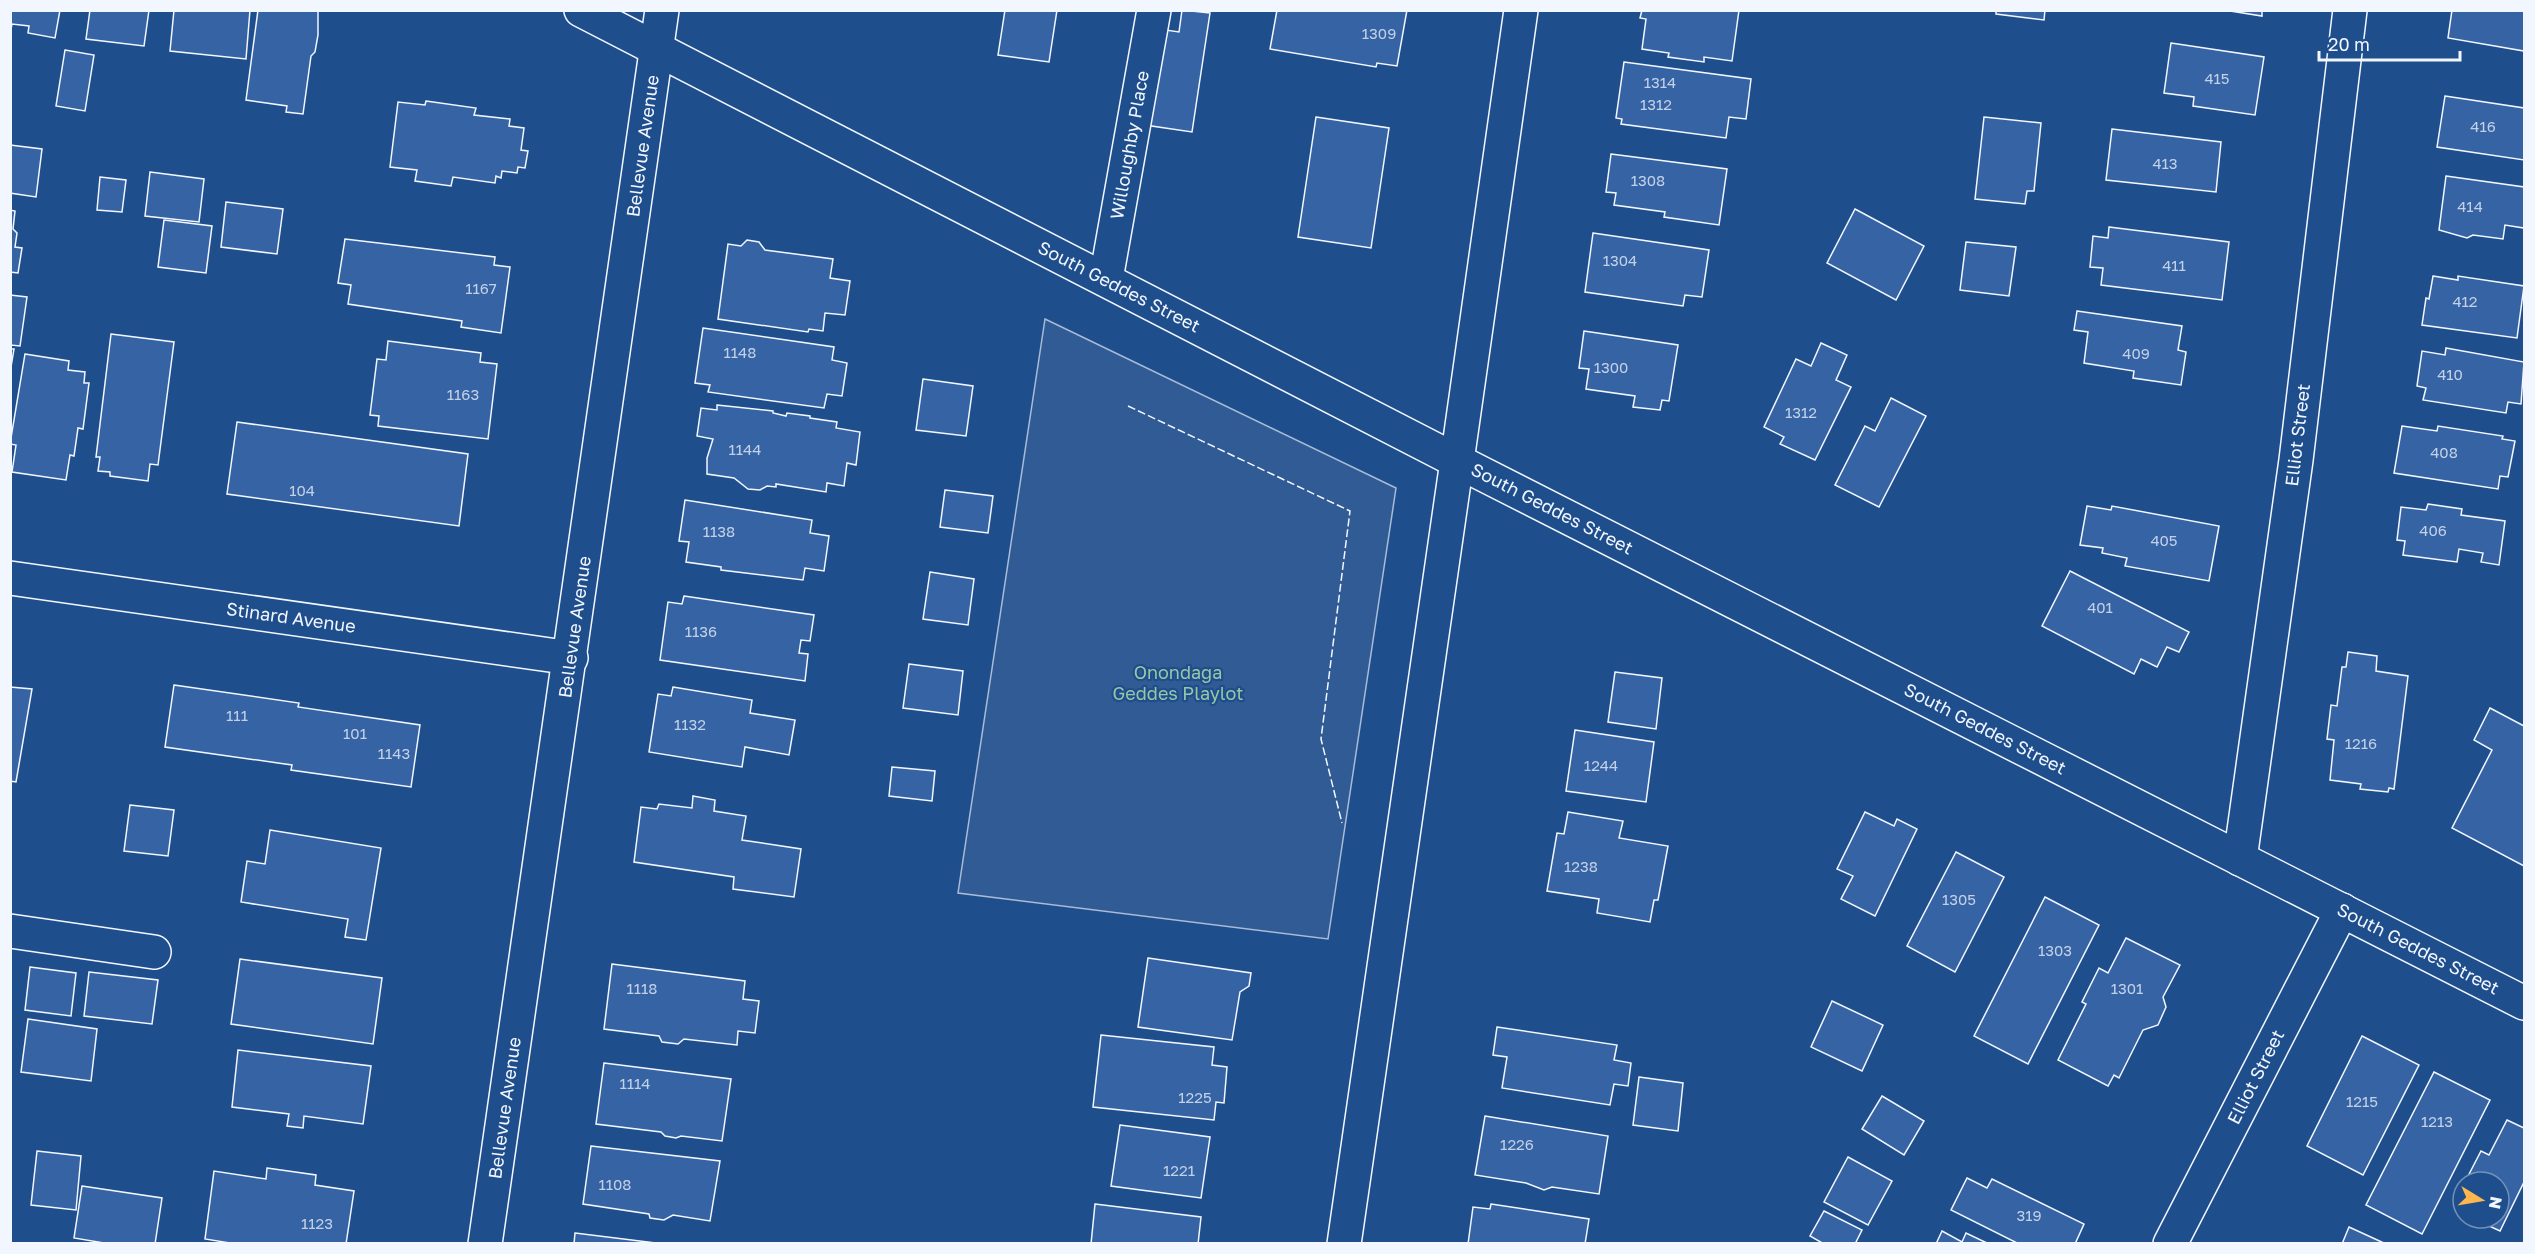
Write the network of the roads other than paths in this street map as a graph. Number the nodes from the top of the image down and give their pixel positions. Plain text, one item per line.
1 (581, 10) edge
2 (662, 10) edge
3 (1154, 10) edge
4 (1521, 10) edge
5 (2350, 10) edge
6 (657, 48) junction
7 (1106, 279) junction
8 (1457, 461) junction
9 (10, 578) edge
10 (571, 658) junction
11 (2240, 859) junction
12 (2342, 910) junction
13 (10, 932) edge
14 (154, 952) dead end
15 (2524, 1003) edge
16 (485, 1244) edge
17 (1344, 1244) edge
18 (2170, 1244) edge

1 - 6 street, South Geddes Street
2 - 6 street, Bellevue Avenue
3 - 7 street, Willoughby Place
4 - 8 street
5 - 11 street, Elliot Street
6 - 7 street, South Geddes Street
6 - 10 street, Bellevue Avenue
7 - 8 street, South Geddes Street
8 - 11 street, South Geddes Street
8 - 17 street
9 - 10 street, Stinard Avenue
10 - 16 street, Bellevue Avenue
11 - 12 street, South Geddes Street
12 - 15 street, South Geddes Street
12 - 18 street, Elliot Street
13 - 14 street

